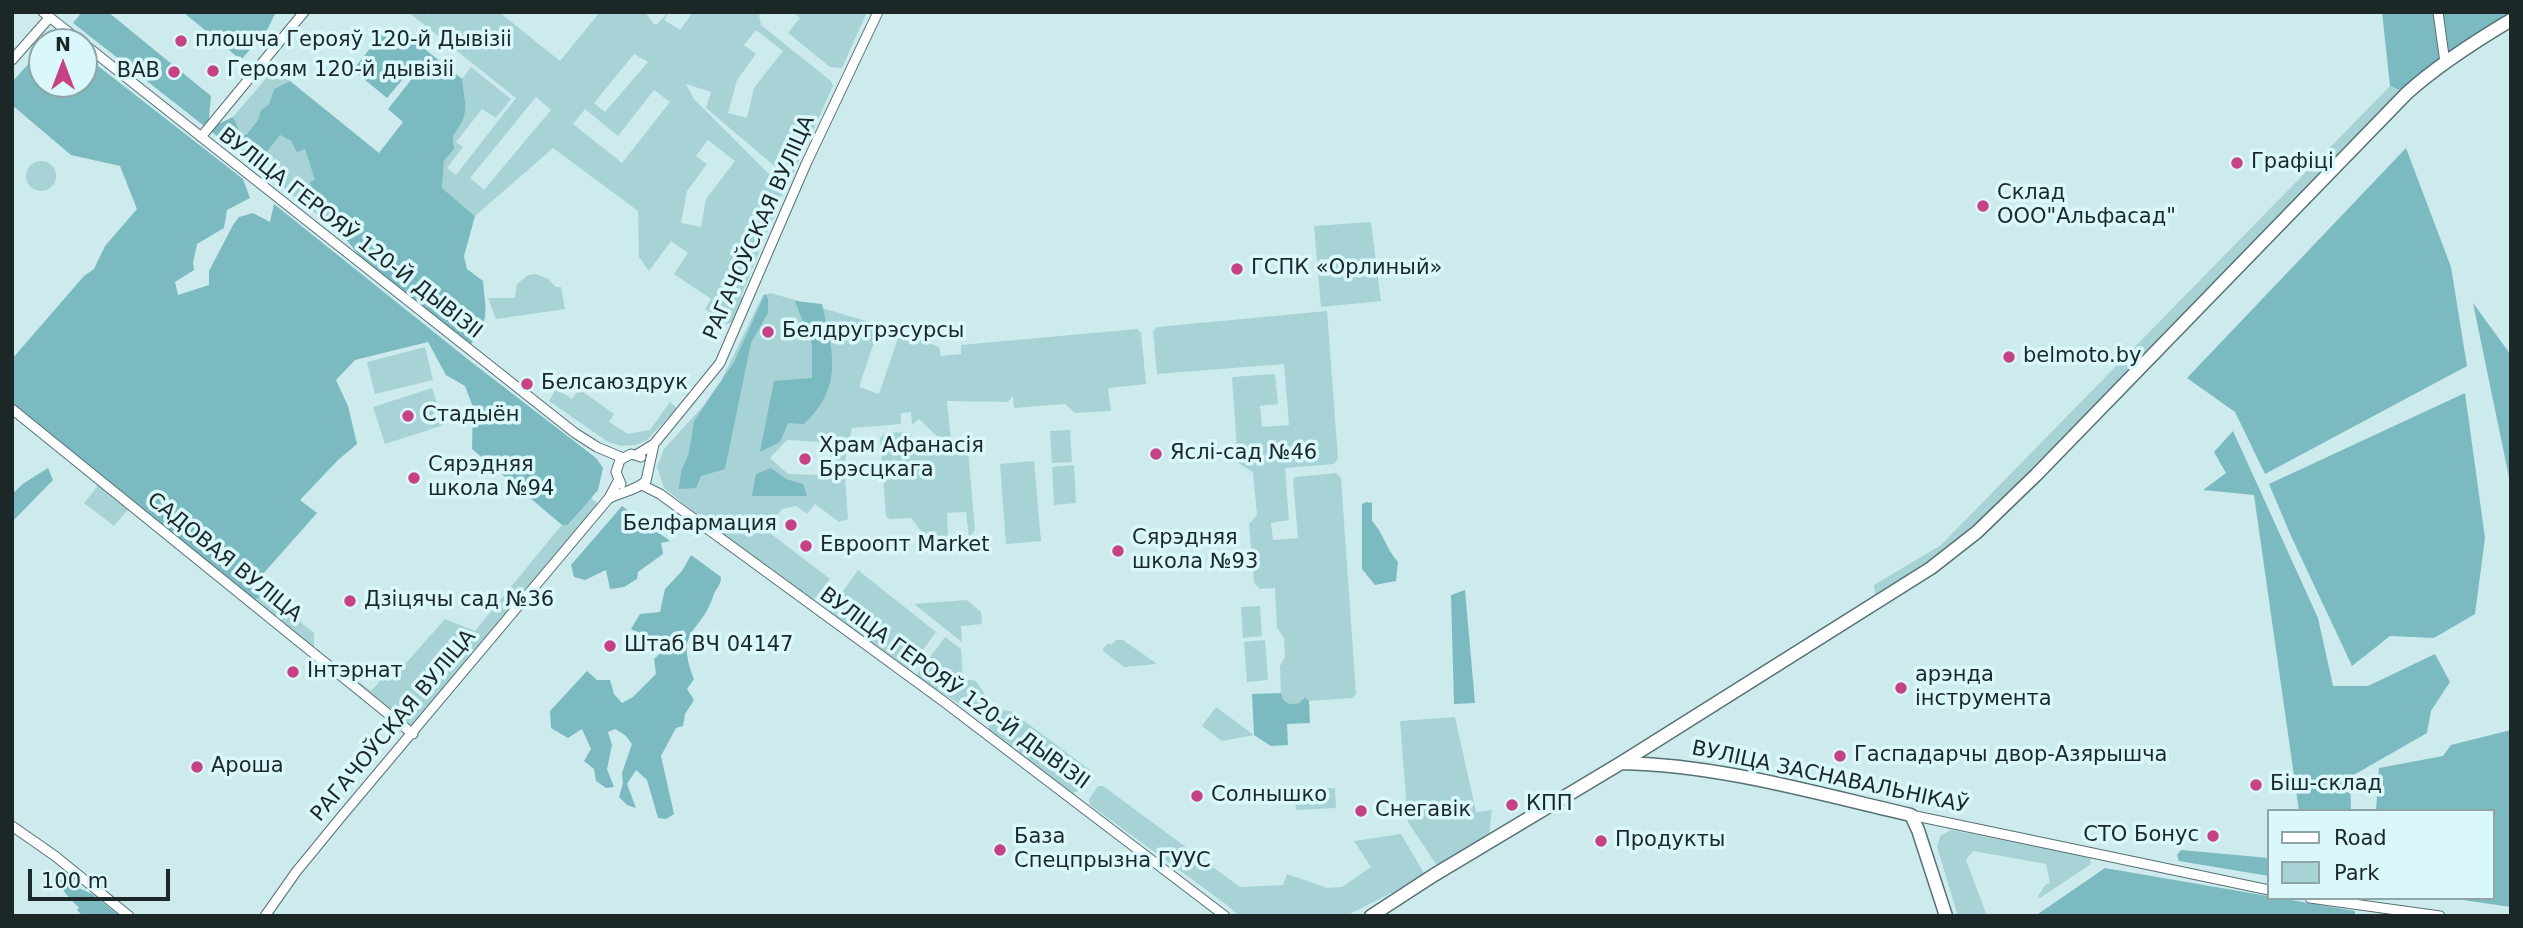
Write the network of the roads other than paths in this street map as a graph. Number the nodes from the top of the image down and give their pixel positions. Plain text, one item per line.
1 (304, 12) edge
2 (878, 12) edge
3 (2438, 12) edge
4 (46, 15) edge
5 (2511, 20) edge
6 (63, 28) edge
7 (98, 56) edge
8 (12, 60) edge
9 (2445, 62) junction
10 (201, 137) junction
11 (12, 410) edge
12 (654, 444) junction
13 (597, 447) junction
14 (636, 455) junction
15 (623, 458) junction
16 (649, 466) junction
17 (616, 467) junction
18 (649, 476) junction
19 (618, 481) junction
20 (642, 485) junction
21 (630, 488) junction
22 (660, 494) junction
23 (609, 498) junction
24 (412, 734) junction
25 (1621, 763) junction
26 (1910, 815) junction
27 (12, 826) edge
28 (2268, 890) edge
29 (2325, 900) edge
30 (129, 916) edge
31 (265, 916) edge
32 (1225, 916) edge
33 (1371, 916) edge
34 (1946, 916) edge
35 (2441, 916) edge

1 - 10 street
2 - 12 street, РАГАЧОЎСКАЯ ВУЛІЦА
3 - 9 street
4 - 6 street, ВУЛІЦА ГЕРОЯЎ 120-Й ДЫВІЗІІ
4 - 8 street
5 - 9 main road
7 - 10 street, ВУЛІЦА ГЕРОЯЎ 120-Й ДЫВІЗІІ
9 - 25 main road
10 - 13 street, ВУЛІЦА ГЕРОЯЎ 120-Й ДЫВІЗІІ
11 - 24 street, САДОВАЯ ВУЛІЦА
12 - 14 street, РАГАЧОЎСКАЯ ВУЛІЦА
12 - 16 street, РАГАЧОЎСКАЯ ВУЛІЦА
13 - 15 street, ВУЛІЦА ГЕРОЯЎ 120-Й ДЫВІЗІІ
13 - 17 street, ВУЛІЦА ГЕРОЯЎ 120-Й ДЫВІЗІІ
14 - 15 street
14 - 16 street
15 - 17 street
16 - 18 street
17 - 19 street
18 - 20 street
18 - 22 street, ВУЛІЦА ГЕРОЯЎ 120-Й ДЫВІЗІІ
19 - 21 street
19 - 23 street, РАГАЧОЎСКАЯ ВУЛІЦА
20 - 21 street
20 - 22 street, ВУЛІЦА ГЕРОЯЎ 120-Й ДЫВІЗІІ
21 - 23 street, РАГАЧОЎСКАЯ ВУЛІЦА
22 - 32 street, ВУЛІЦА ГЕРОЯЎ 120-Й ДЫВІЗІІ
23 - 24 street, РАГАЧОЎСКАЯ ВУЛІЦА
24 - 31 street, РАГАЧОЎСКАЯ ВУЛІЦА
25 - 26 main road, ВУЛІЦА ЗАСНАВАЛЬНІКАЎ
25 - 33 main road
26 - 28 street, ВУЛІЦА ЗАСНАВАЛЬНІКАЎ
26 - 34 main road
27 - 30 street
29 - 35 street

